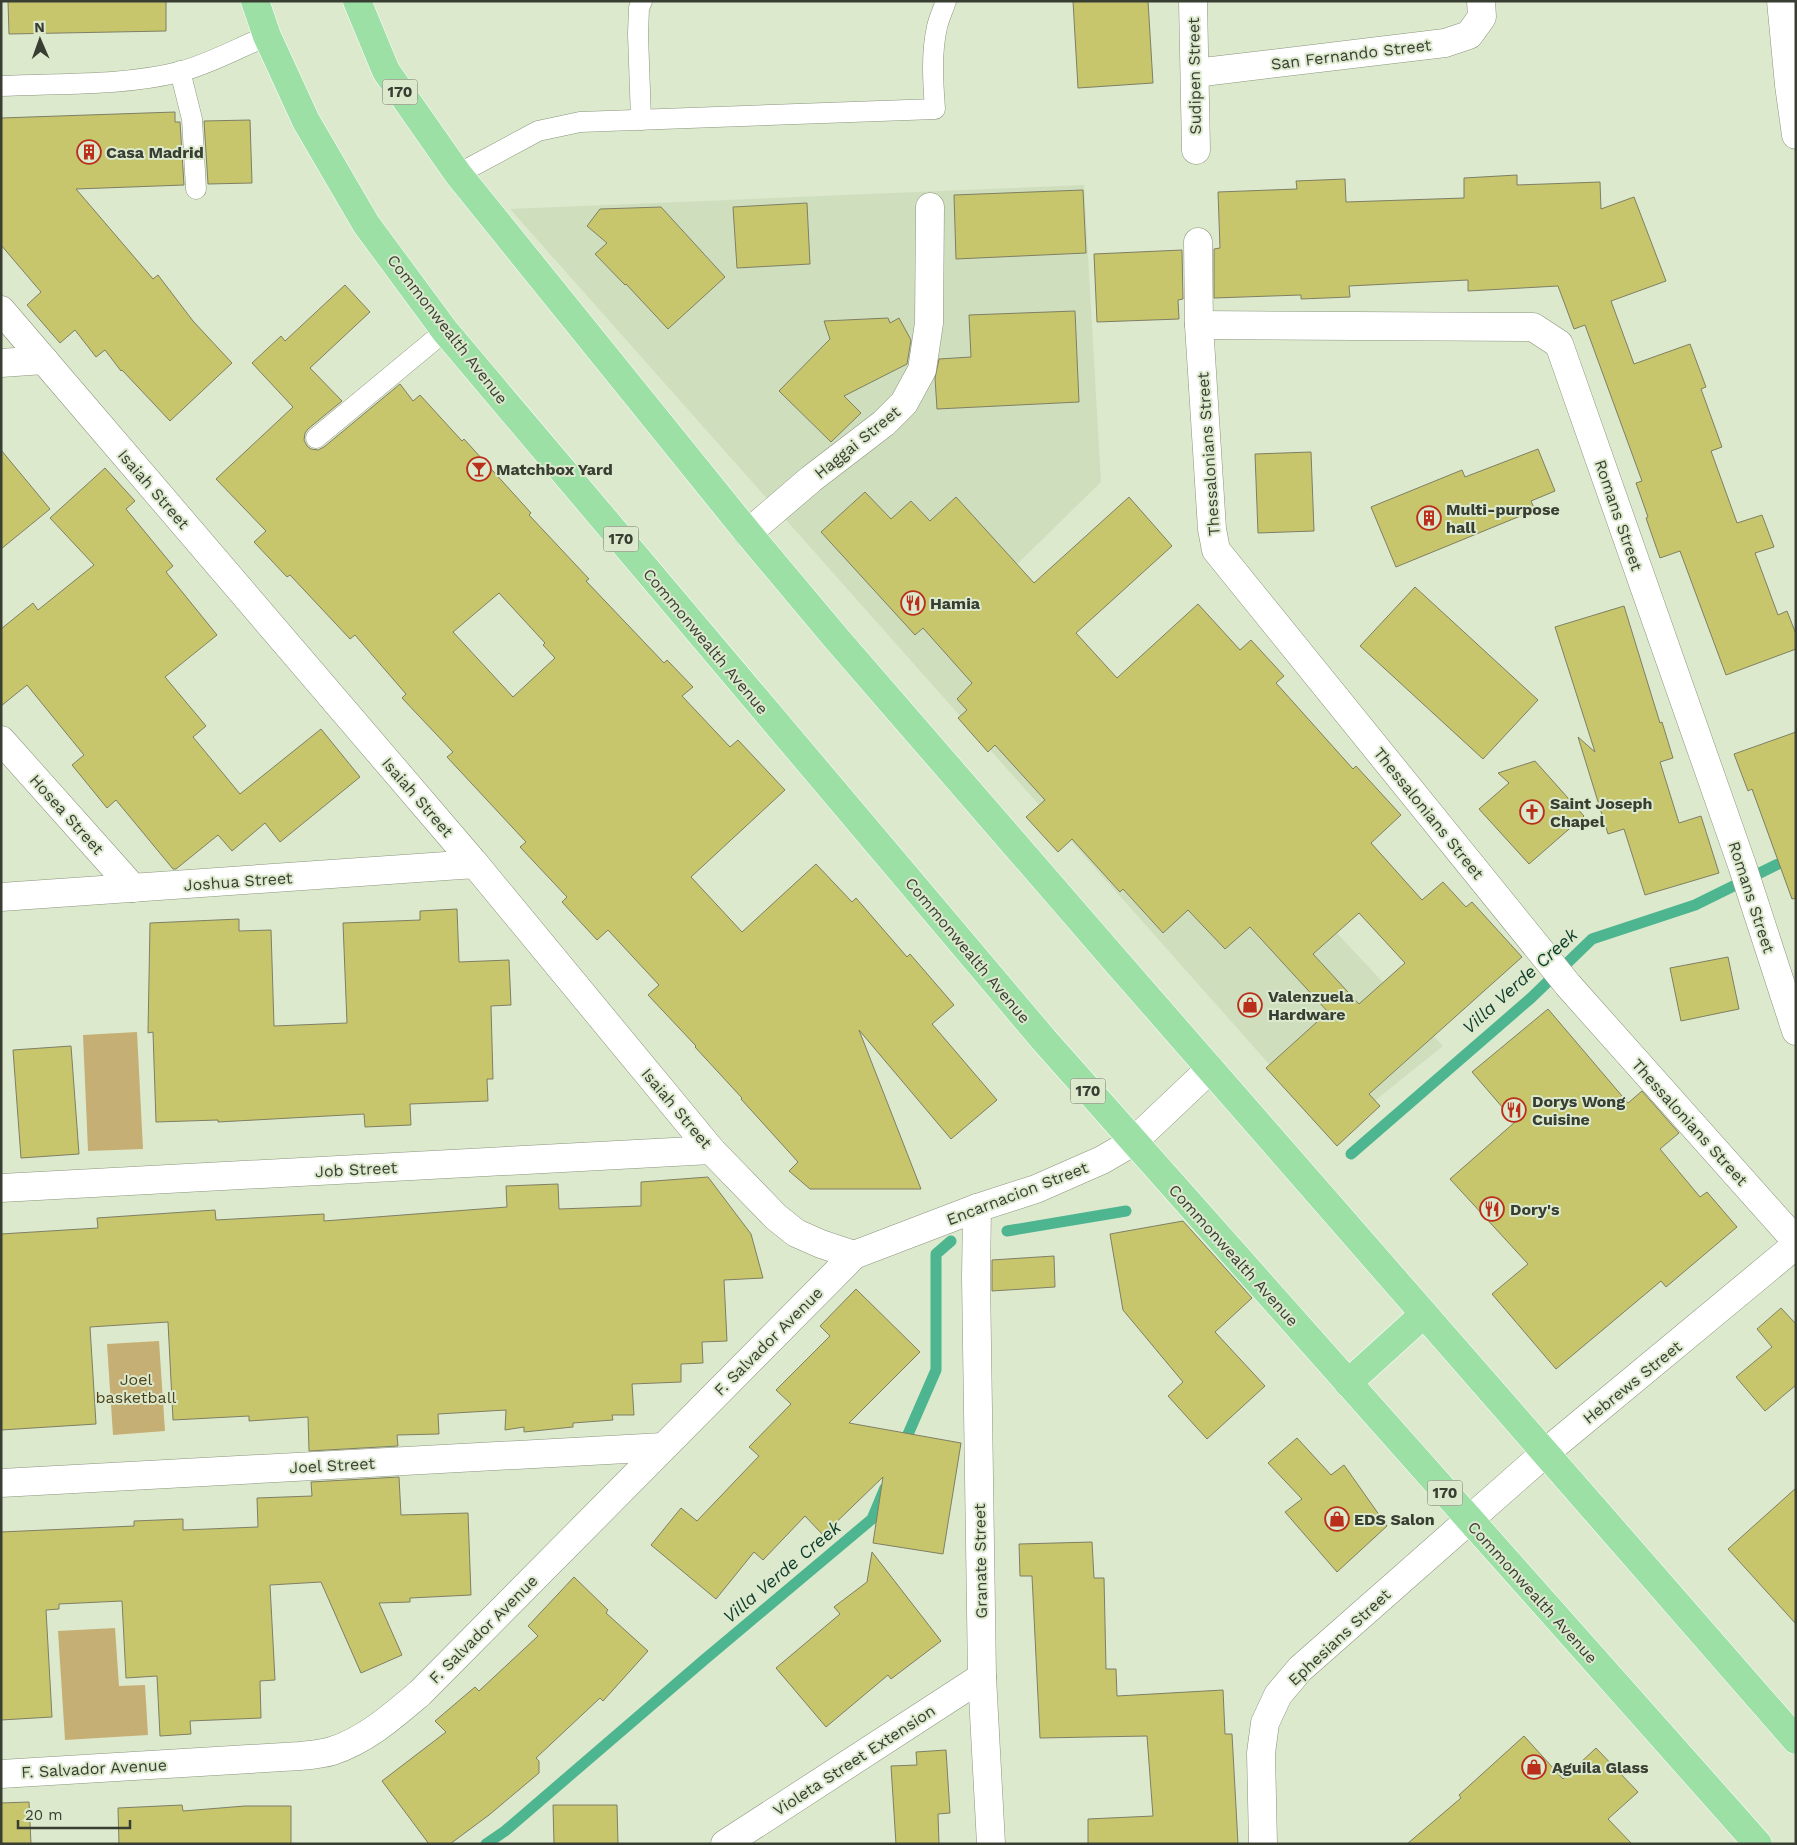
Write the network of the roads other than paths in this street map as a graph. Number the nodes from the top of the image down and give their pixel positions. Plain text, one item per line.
1 (255, 1) edge
2 (357, 1) edge
3 (642, 1) edge
4 (946, 1) edge
5 (1193, 1) edge
6 (1481, 1) edge
7 (1781, 1) edge
8 (267, 36) junction
9 (180, 72) junction
10 (1195, 73) junction
11 (1, 86) edge
12 (641, 120) junction
13 (1796, 134) edge
14 (1196, 150) dead end
15 (458, 174) junction
16 (196, 189) dead end
17 (930, 207) dead end
18 (1198, 242) dead end
19 (1, 310) edge
20 (1199, 325) junction
21 (445, 331) junction
22 (44, 360) junction
23 (1, 363) edge
24 (316, 438) dead end
25 (748, 532) junction
26 (1, 740) edge
27 (475, 864) junction
28 (133, 888) junction
29 (1, 897) edge
30 (1796, 1031) edge
31 (1210, 1069) junction
32 (1133, 1142) junction
33 (711, 1150) junction
34 (1, 1188) edge
35 (977, 1208) junction
36 (1796, 1241) edge
37 (1796, 1245) edge
38 (854, 1255) junction
39 (1424, 1314) junction
40 (1348, 1383) junction
41 (663, 1447) junction
42 (1545, 1453) junction
43 (1, 1483) edge
44 (1469, 1520) junction
45 (982, 1677) junction
46 (1796, 1740) edge
47 (1, 1774) edge
48 (1268, 1838) edge
49 (725, 1844) edge
50 (991, 1844) edge
51 (1758, 1844) edge

1 - 8 main road, Commonwealth Avenue / 170
2 - 15 main road, 170
3 - 12 lane
4 - 12 lane
5 - 10 street, Sudipen Street
6 - 10 street, San Fernando Street
7 - 13 street
8 - 9 lane
8 - 21 main road, Commonwealth Avenue / 170
9 - 11 lane
9 - 16 lane
10 - 14 street, Sudipen Street
12 - 15 lane
15 - 25 main road, 170
17 - 25 street, Haggai Street
18 - 20 street
19 - 22 street, Isaiah Street
20 - 30 street, Romans Street
20 - 36 street, Thessalonians Street
21 - 24 lane
21 - 32 main road, Commonwealth Avenue / 170
22 - 23 street
22 - 27 street, Isaiah Street
25 - 31 main road, 170
26 - 28 street, Hosea Street
27 - 28 street, Joshua Street
27 - 33 street, Isaiah Street
28 - 29 street, Joshua Street
31 - 32 street, Encarnacion Street
31 - 39 main road, 170
32 - 35 street, Encarnacion Street
32 - 40 main road, Commonwealth Avenue / 170
33 - 34 street, Job Street
33 - 38 street, Isaiah Street
35 - 38 street, Encarnacion Street
35 - 45 street, Granate Street
37 - 42 street, Hebrews Street
38 - 41 street, F. Salvador Avenue
39 - 40 main road
39 - 42 main road, 170
40 - 44 main road, Commonwealth Avenue / 170
41 - 43 street, Joel Street
41 - 47 street, F. Salvador Avenue
42 - 44 street, Hebrews Street
42 - 46 main road, 170
44 - 48 street, Ephesians Street
44 - 51 main road, Commonwealth Avenue / 170
45 - 49 street, Violeta Street Extension
45 - 50 street, Granate Street

